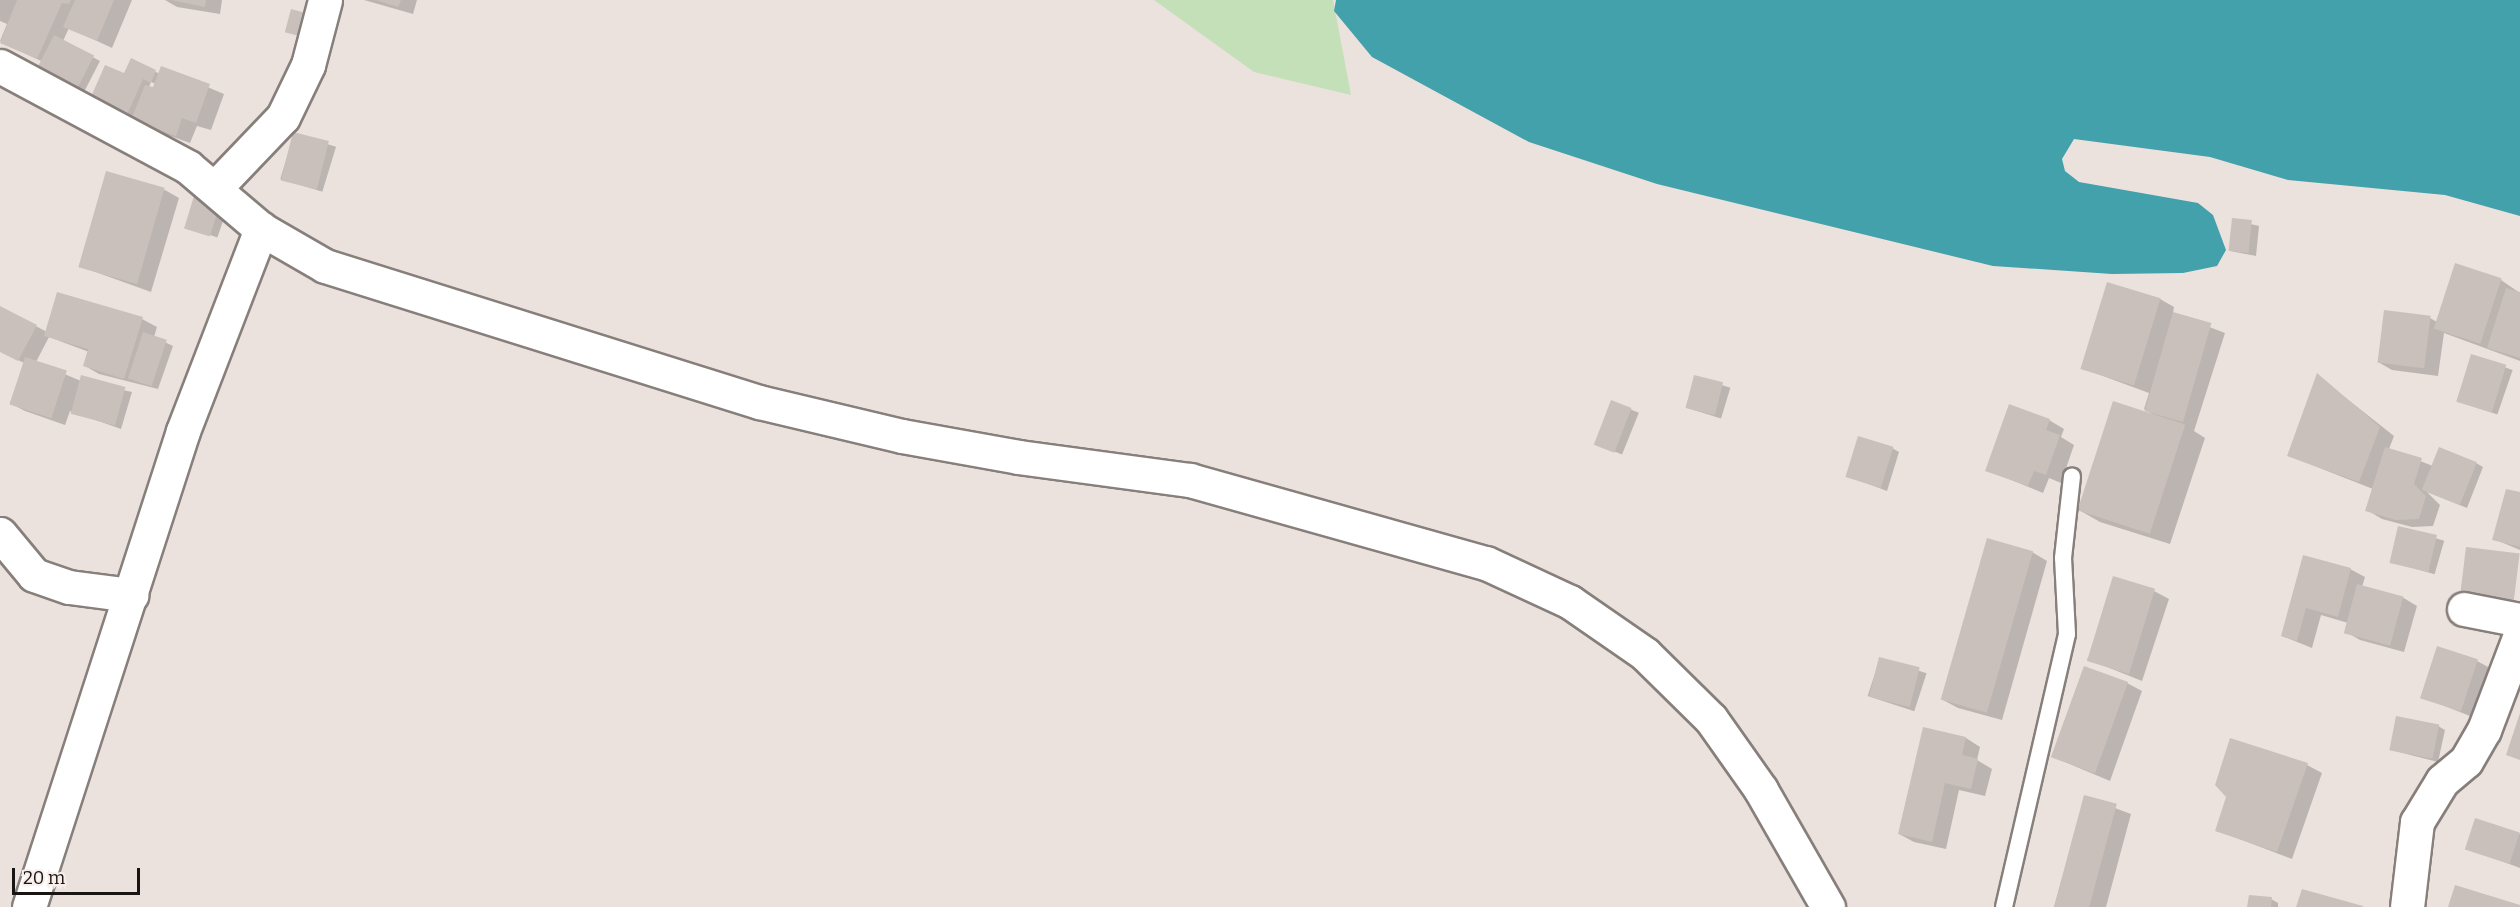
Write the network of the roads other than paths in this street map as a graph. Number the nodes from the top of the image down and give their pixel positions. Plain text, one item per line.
1 (325, 0) edge
2 (0, 66) edge
3 (216, 188) junction
4 (261, 229) junction
5 (2072, 476) dead end
6 (0, 534) edge
7 (131, 596) junction
8 (2464, 609) dead end
9 (2520, 620) edge
10 (2520, 635) edge
11 (29, 907) edge
12 (1828, 907) edge
13 (2004, 907) edge
14 (2407, 907) edge

1 - 3 street
2 - 3 street
3 - 4 street
4 - 7 street
4 - 12 street
5 - 13 lane
6 - 7 street
7 - 11 street
8 - 9 street
10 - 14 street

